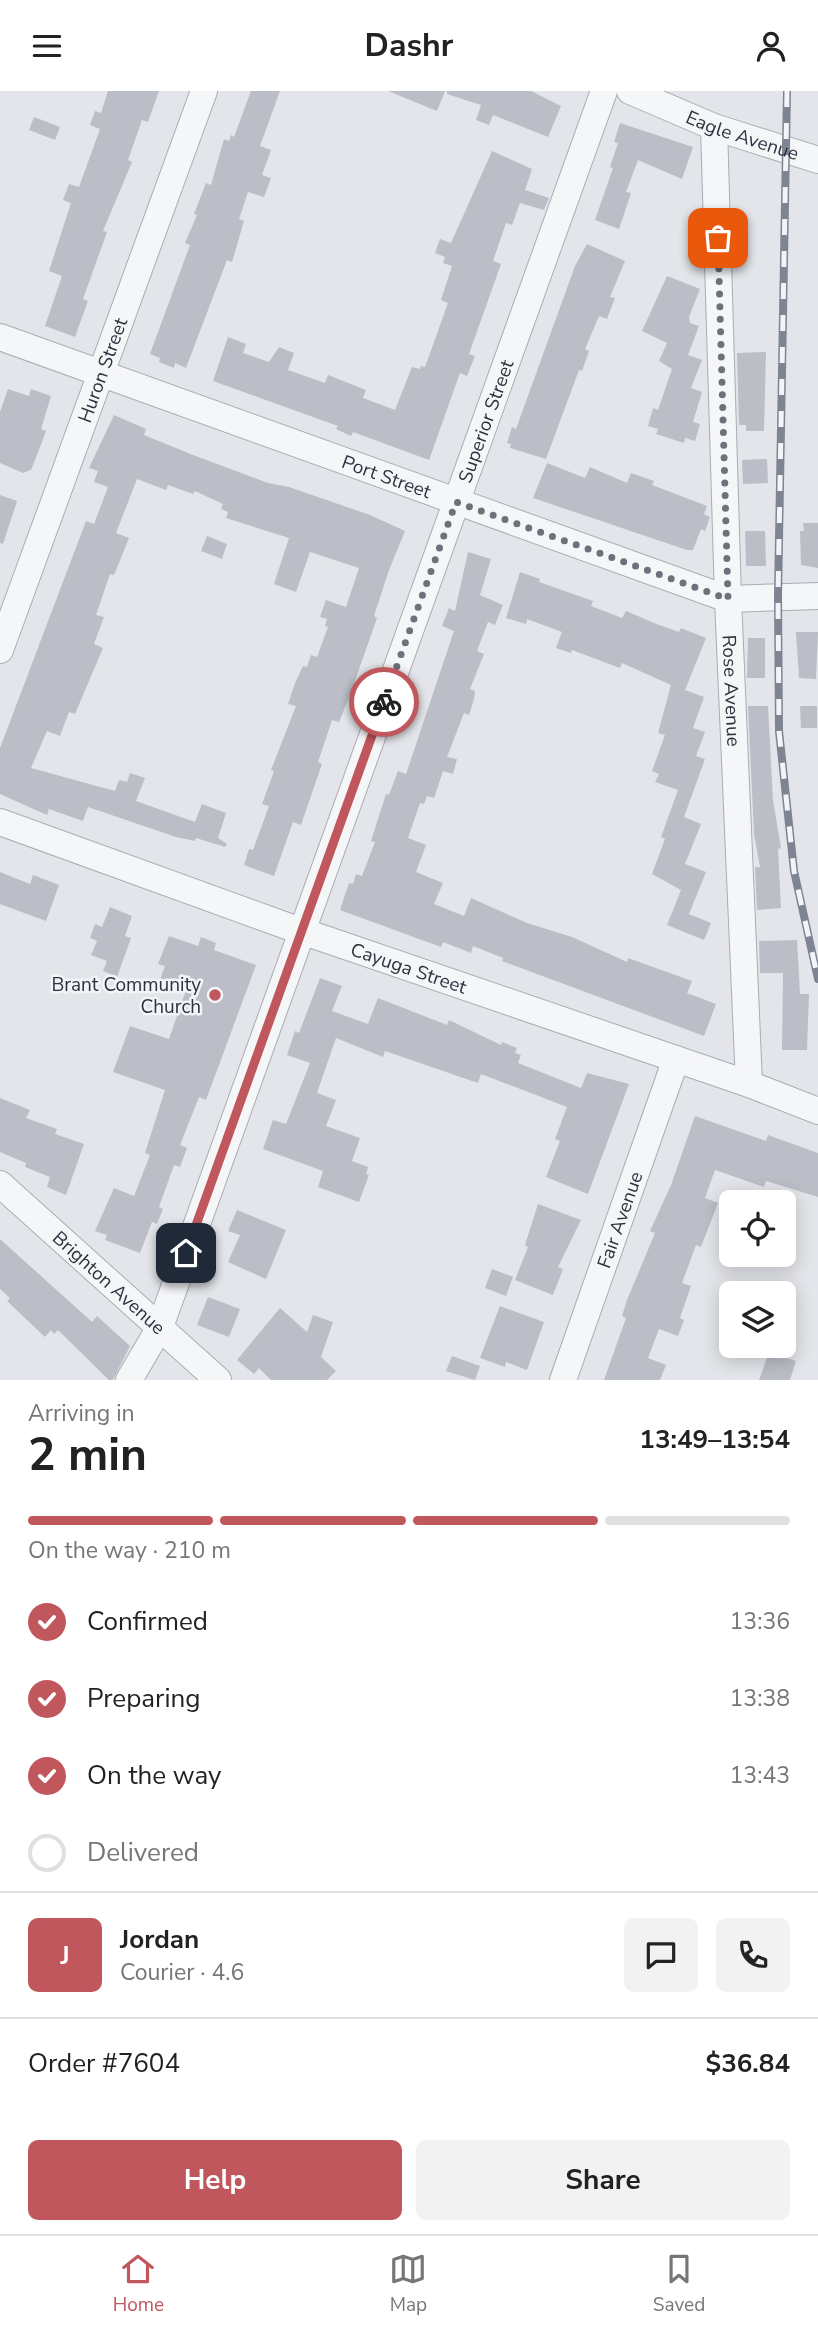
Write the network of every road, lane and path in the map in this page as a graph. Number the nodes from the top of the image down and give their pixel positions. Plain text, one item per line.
1 (204, 91) edge
2 (604, 91) edge
3 (630, 91) edge
4 (714, 127) junction
5 (818, 160) edge
6 (0, 337) edge
7 (102, 373) junction
8 (456, 502) junction
9 (818, 596) edge
10 (728, 599) junction
11 (0, 650) edge
12 (0, 822) edge
13 (301, 930) junction
14 (676, 1059) junction
15 (748, 1084) junction
16 (818, 1111) edge
17 (0, 1184) edge
18 (160, 1327) junction
19 (129, 1380) edge
20 (218, 1380) edge
21 (563, 1380) edge

1 - 7 street, Huron Street
2 - 8 street, Superior Street
3 - 4 street, Eagle Avenue
4 - 5 street, Eagle Avenue
4 - 10 street, Rose Avenue
6 - 7 street, Port Street
7 - 8 street, Port Street
7 - 11 street, Huron Street
8 - 10 street, Port Street
8 - 13 street, Superior Street
9 - 10 street, Port Street
10 - 15 street, Rose Avenue
12 - 13 street, Cayuga Street
13 - 14 street, Cayuga Street
13 - 18 street, Superior Street
14 - 15 street, Cayuga Street
14 - 21 street, Fair Avenue
15 - 16 street, Cayuga Street
17 - 18 street, Brighton Avenue
18 - 19 street, Superior Street
18 - 20 street, Brighton Avenue

